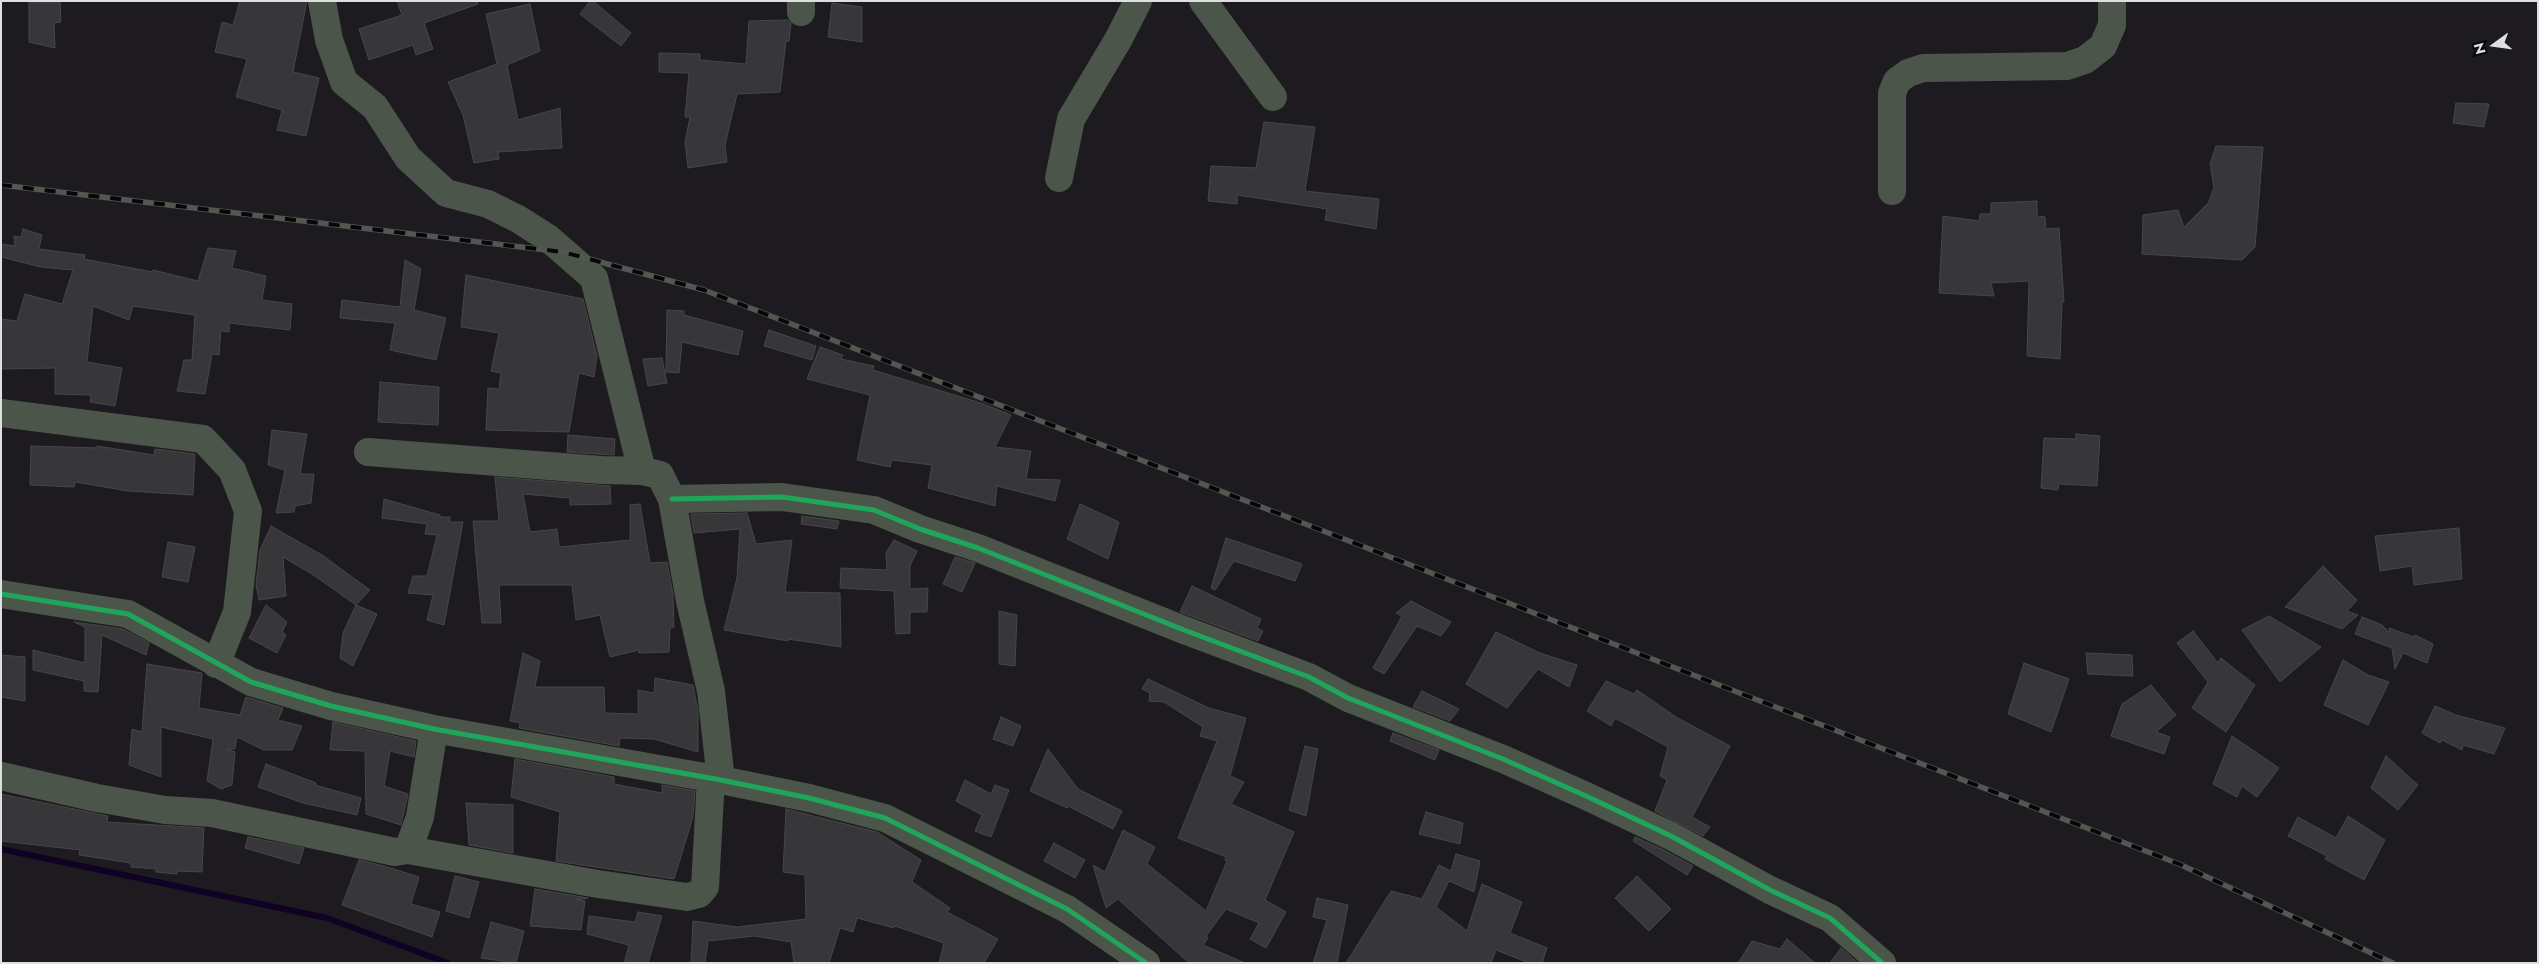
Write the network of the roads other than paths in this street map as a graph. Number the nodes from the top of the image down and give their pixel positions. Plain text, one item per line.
1 (322, 1) edge
2 (1138, 1) edge
3 (1202, 1) edge
4 (2112, 1) edge
5 (1273, 97) dead end
6 (1059, 178) dead end
7 (1892, 191) dead end
8 (1, 414) edge
9 (368, 452) dead end
10 (642, 471) junction
11 (672, 499) junction
12 (1, 594) edge
13 (216, 664) junction
14 (434, 729) junction
15 (1, 776) edge
16 (716, 779) junction
17 (408, 850) junction
18 (1146, 963) edge
19 (1882, 963) edge

1 - 10 street
2 - 6 street
3 - 5 street
4 - 7 street
8 - 13 street
9 - 10 street
10 - 11 street
11 - 16 street
11 - 19 street
12 - 13 street
13 - 14 street
14 - 16 street
14 - 17 street
15 - 17 street
16 - 17 street
16 - 18 street

